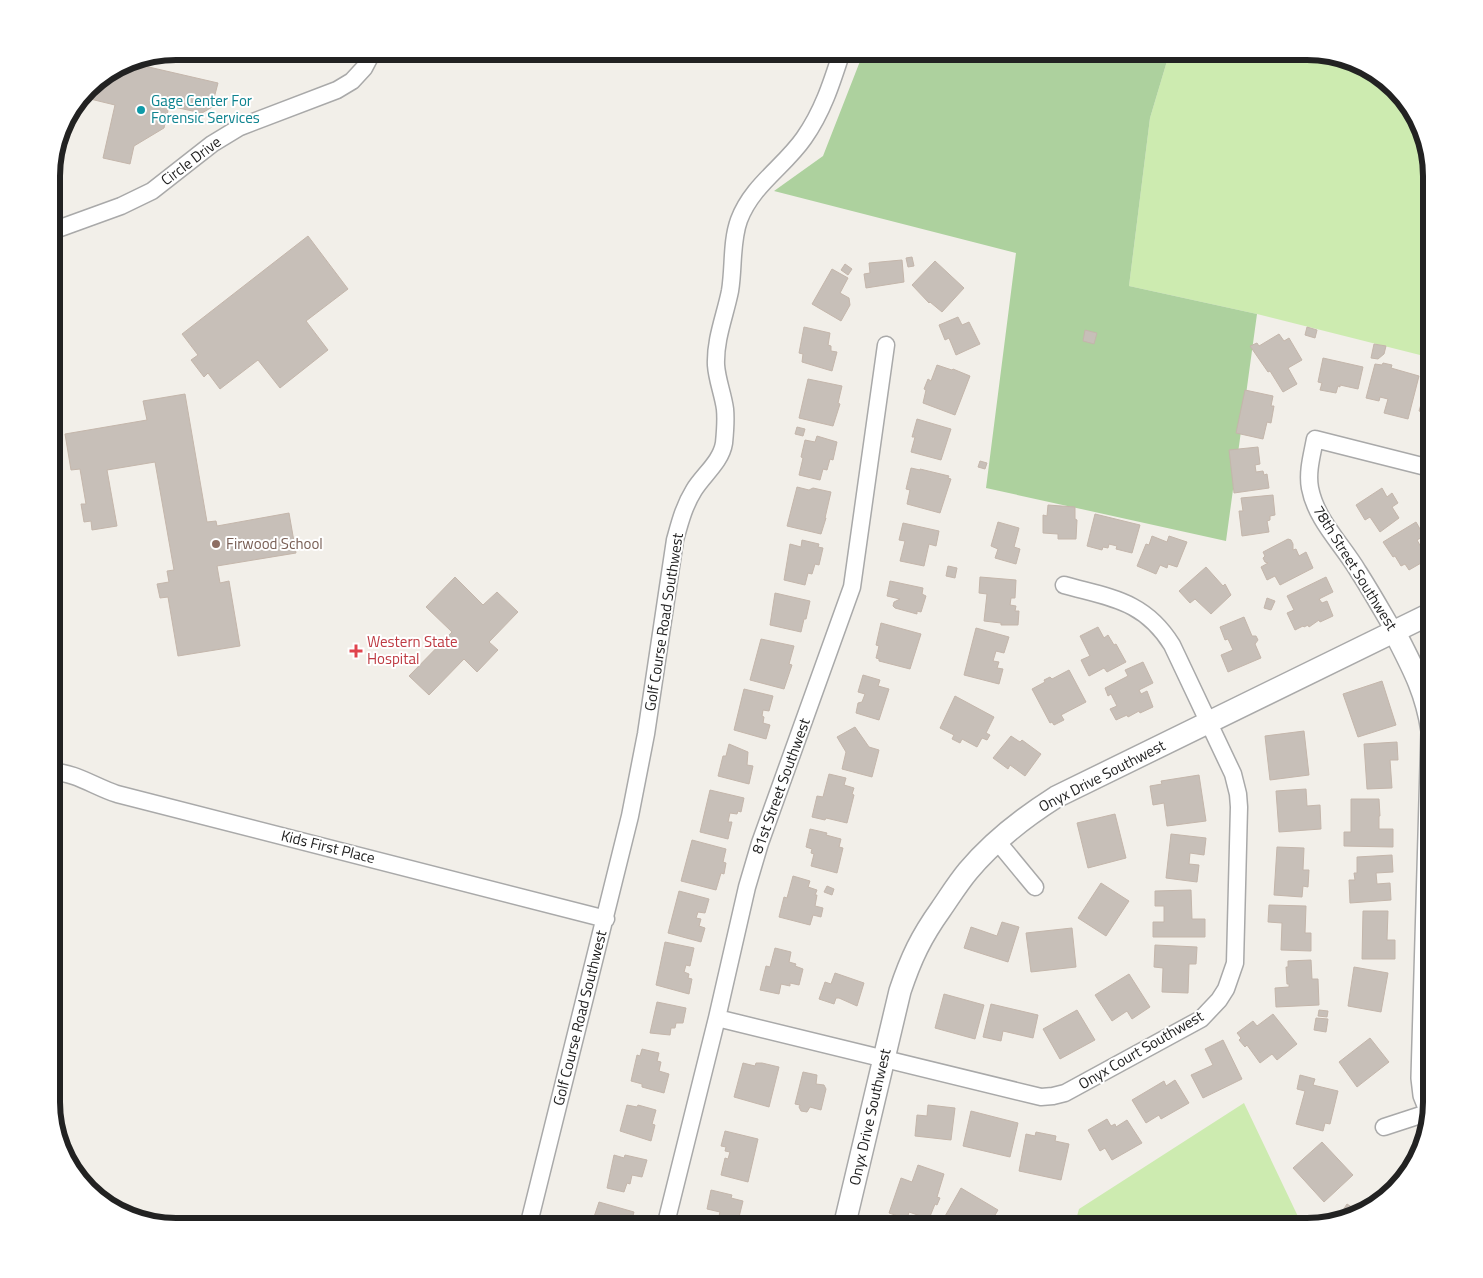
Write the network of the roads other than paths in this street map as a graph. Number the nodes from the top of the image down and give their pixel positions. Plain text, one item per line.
1 (369, 60) edge
2 (839, 60) edge
3 (60, 228) edge
4 (886, 345) dead end
5 (1422, 466) dead end
6 (1064, 585) dead end
7 (1423, 617) edge
8 (1394, 631) junction
9 (1423, 690) edge
10 (1209, 722) junction
11 (60, 773) edge
12 (997, 840) junction
13 (1034, 887) dead end
14 (606, 918) junction
15 (717, 1018) junction
16 (1423, 1043) edge
17 (884, 1058) junction
18 (1423, 1086) edge
19 (1422, 1114) edge
20 (1384, 1127) dead end
21 (530, 1218) edge
22 (667, 1218) edge
23 (846, 1218) edge

1 - 3 street, Circle Drive
2 - 14 street, Golf Course Road Southwest
4 - 15 street, 81st Street Southwest
5 - 8 street, 78th Street Southwest
6 - 10 street, Onyx Court Southwest
7 - 8 street, Onyx Drive Southwest
8 - 9 street, 78th Street Southwest
8 - 10 street, Onyx Drive Southwest
10 - 12 street, Onyx Drive Southwest
10 - 17 street, Onyx Court Southwest
11 - 14 street, Kids First Place
12 - 13 street
12 - 17 street, Onyx Drive Southwest
14 - 21 street, Golf Course Road Southwest
15 - 17 street, Onyx Court Southwest
15 - 22 street, 81st Street Southwest
16 - 18 street, 78th Street Southwest
17 - 23 street, Onyx Drive Southwest
19 - 20 street

